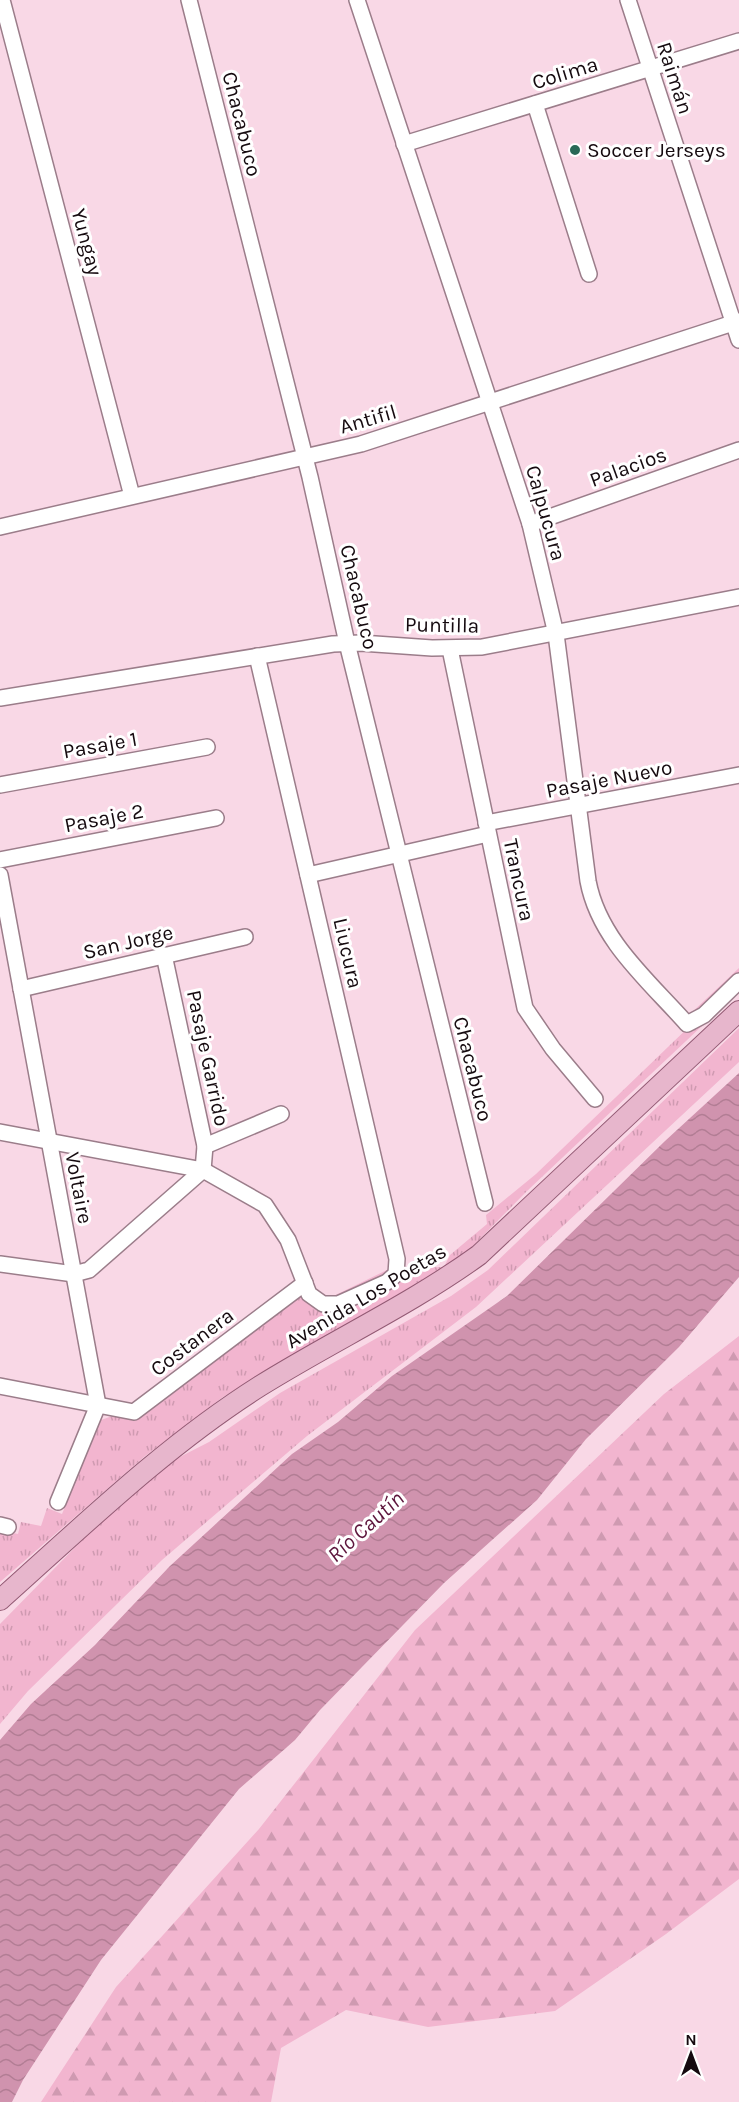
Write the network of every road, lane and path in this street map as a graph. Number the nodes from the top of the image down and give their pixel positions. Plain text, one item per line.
1 (2, 0) edge
2 (189, 0) edge
3 (357, 0) edge
4 (628, 0) edge
5 (739, 41) edge
6 (649, 69) junction
7 (535, 104) junction
8 (404, 144) junction
9 (589, 273) dead end
10 (736, 322) edge
11 (739, 340) edge
12 (491, 403) junction
13 (739, 450) edge
14 (305, 458) junction
15 (132, 496) junction
16 (530, 524) junction
17 (0, 527) edge
18 (739, 597) edge
19 (556, 634) junction
20 (347, 643) junction
21 (450, 649) junction
22 (257, 656) junction
23 (0, 698) edge
24 (207, 747) dead end
25 (739, 775) edge
26 (0, 785) edge
27 (578, 807) junction
28 (216, 818) dead end
29 (487, 828) junction
30 (399, 855) junction
31 (0, 860) edge
32 (0, 875) edge
33 (308, 875) junction
34 (245, 937) dead end
35 (6, 946) edge
36 (164, 955) junction
37 (739, 981) edge
38 (21, 988) junction
39 (739, 1011) edge
40 (595, 1099) dead end
41 (281, 1114) dead end
42 (0, 1132) edge
43 (49, 1142) junction
44 (205, 1146) junction
45 (203, 1170) junction
46 (485, 1203) dead end
47 (0, 1264) edge
48 (74, 1274) junction
49 (304, 1283) junction
50 (0, 1386) edge
51 (98, 1405) junction
52 (58, 1502) dead end
53 (0, 1600) edge

1 - 15 street, Yungay
2 - 14 street, Chacabuco
3 - 8 street, Calpucura
4 - 6 street, Raimán
5 - 6 street, Colima
6 - 7 street, Colima
6 - 10 street, Raimán
7 - 8 street, Colima
7 - 9 street
8 - 12 street, Calpucura
10 - 11 street, Raimán
10 - 12 street, Antifil
12 - 14 street, Antifil
12 - 16 street, Calpucura
13 - 16 street, Palacios
14 - 15 street, Antifil
14 - 20 street, Chacabuco
15 - 17 street, Antifil
16 - 19 street, Calpucura
18 - 19 street, Puntilla
19 - 21 street, Puntilla
19 - 27 street, Calpucura
20 - 21 street, Puntilla
20 - 22 street, Puntilla
20 - 30 street, Chacabuco
21 - 29 street, Trancura
22 - 23 street, Puntilla
22 - 33 street, Liucura
24 - 26 street, Pasaje 1
25 - 27 street, Pasaje Nuevo
27 - 29 street, Pasaje Nuevo
27 - 37 street, Calpucura
28 - 31 street, Pasaje 2
29 - 30 street, Pasaje Nuevo
29 - 40 street, Trancura
30 - 33 street, Pasaje Nuevo
30 - 46 street, Chacabuco
32 - 35 street, Voltaire
33 - 49 street, Liucura
34 - 36 street, San Jorge
35 - 38 street, Voltaire
36 - 38 street, San Jorge
36 - 44 street, Pasaje Garrido
38 - 43 street, Voltaire
39 - 53 main road, Avenida Los Poetas
41 - 44 street
42 - 43 street
43 - 45 street
43 - 48 street, Voltaire
44 - 45 street, Pasaje Garrido
45 - 48 street
45 - 49 street
47 - 48 street
48 - 51 street, Voltaire
49 - 51 street, Costanera
50 - 51 street, Costanera
51 - 52 street

